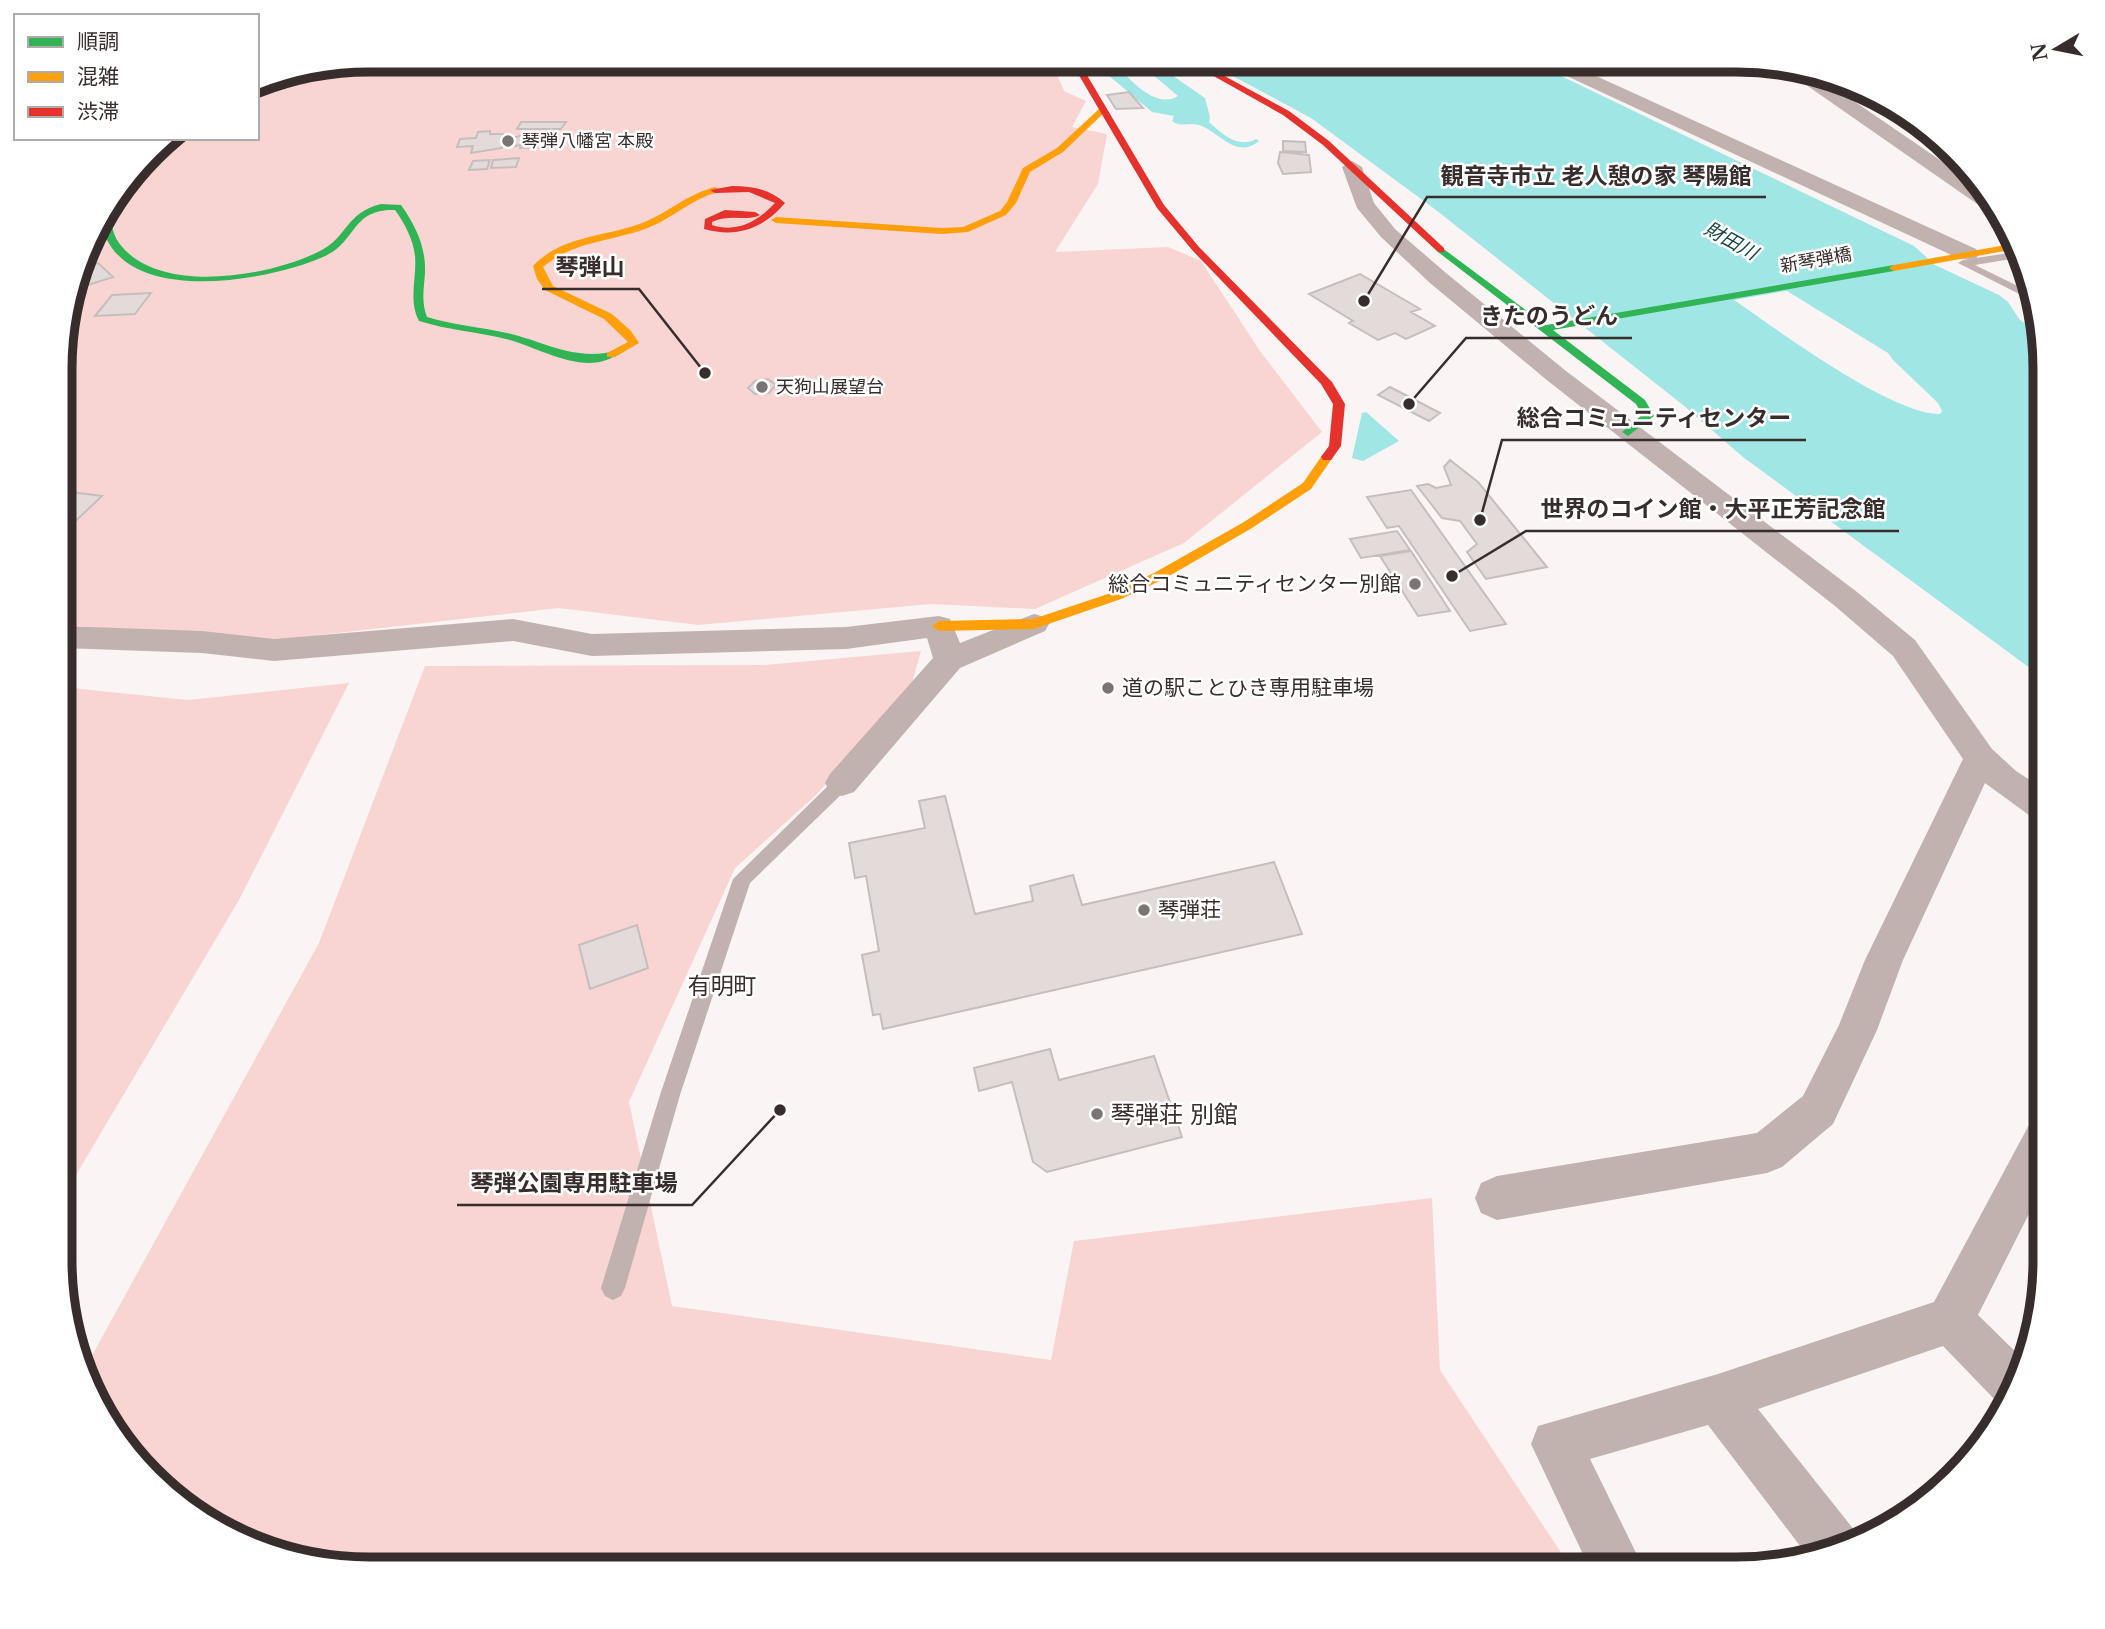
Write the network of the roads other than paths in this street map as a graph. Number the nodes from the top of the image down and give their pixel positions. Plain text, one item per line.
1 (1082, 72) edge
2 (1211, 72) edge
3 (1571, 72) edge
4 (1814, 82) edge
5 (1882, 110) edge
6 (1102, 111) junction
7 (1857, 113) junction
8 (1352, 167) junction
9 (1968, 184) edge
10 (755, 215) dead end
11 (776, 220) dead end
12 (107, 229) edge
13 (2008, 248) edge
14 (1958, 255) junction
15 (2011, 256) edge
16 (2023, 293) edge
17 (1545, 328) junction
18 (1628, 432) junction
19 (1034, 624) junction
20 (939, 626) junction
21 (72, 637) edge
22 (949, 660) junction
23 (1980, 758) junction
24 (842, 783) joint
25 (2033, 800) edge
26 (2033, 1164) edge
27 (1497, 1198) dead end
28 (613, 1289) dead end
29 (1950, 1320) junction
30 (2009, 1379) edge
31 (1718, 1398) junction
32 (1830, 1542) edge
33 (1612, 1557) edge

1 - 6 street
2 - 8 street
3 - 14 street
4 - 7 street
5 - 7 street
6 - 11 street
6 - 19 street
7 - 9 street
8 - 17 street
8 - 18 street
10 - 12 street
13 - 14 street, 新琴弾橋
14 - 17 street, 新琴弾橋
15 - 16 lane
17 - 18 street
18 - 23 street
19 - 20 street
19 - 22 street
20 - 21 street
20 - 22 street
22 - 24 street
23 - 25 street
23 - 27 street
24 - 28 lane
26 - 29 street
29 - 30 street
29 - 31 street
31 - 32 street
31 - 33 street

